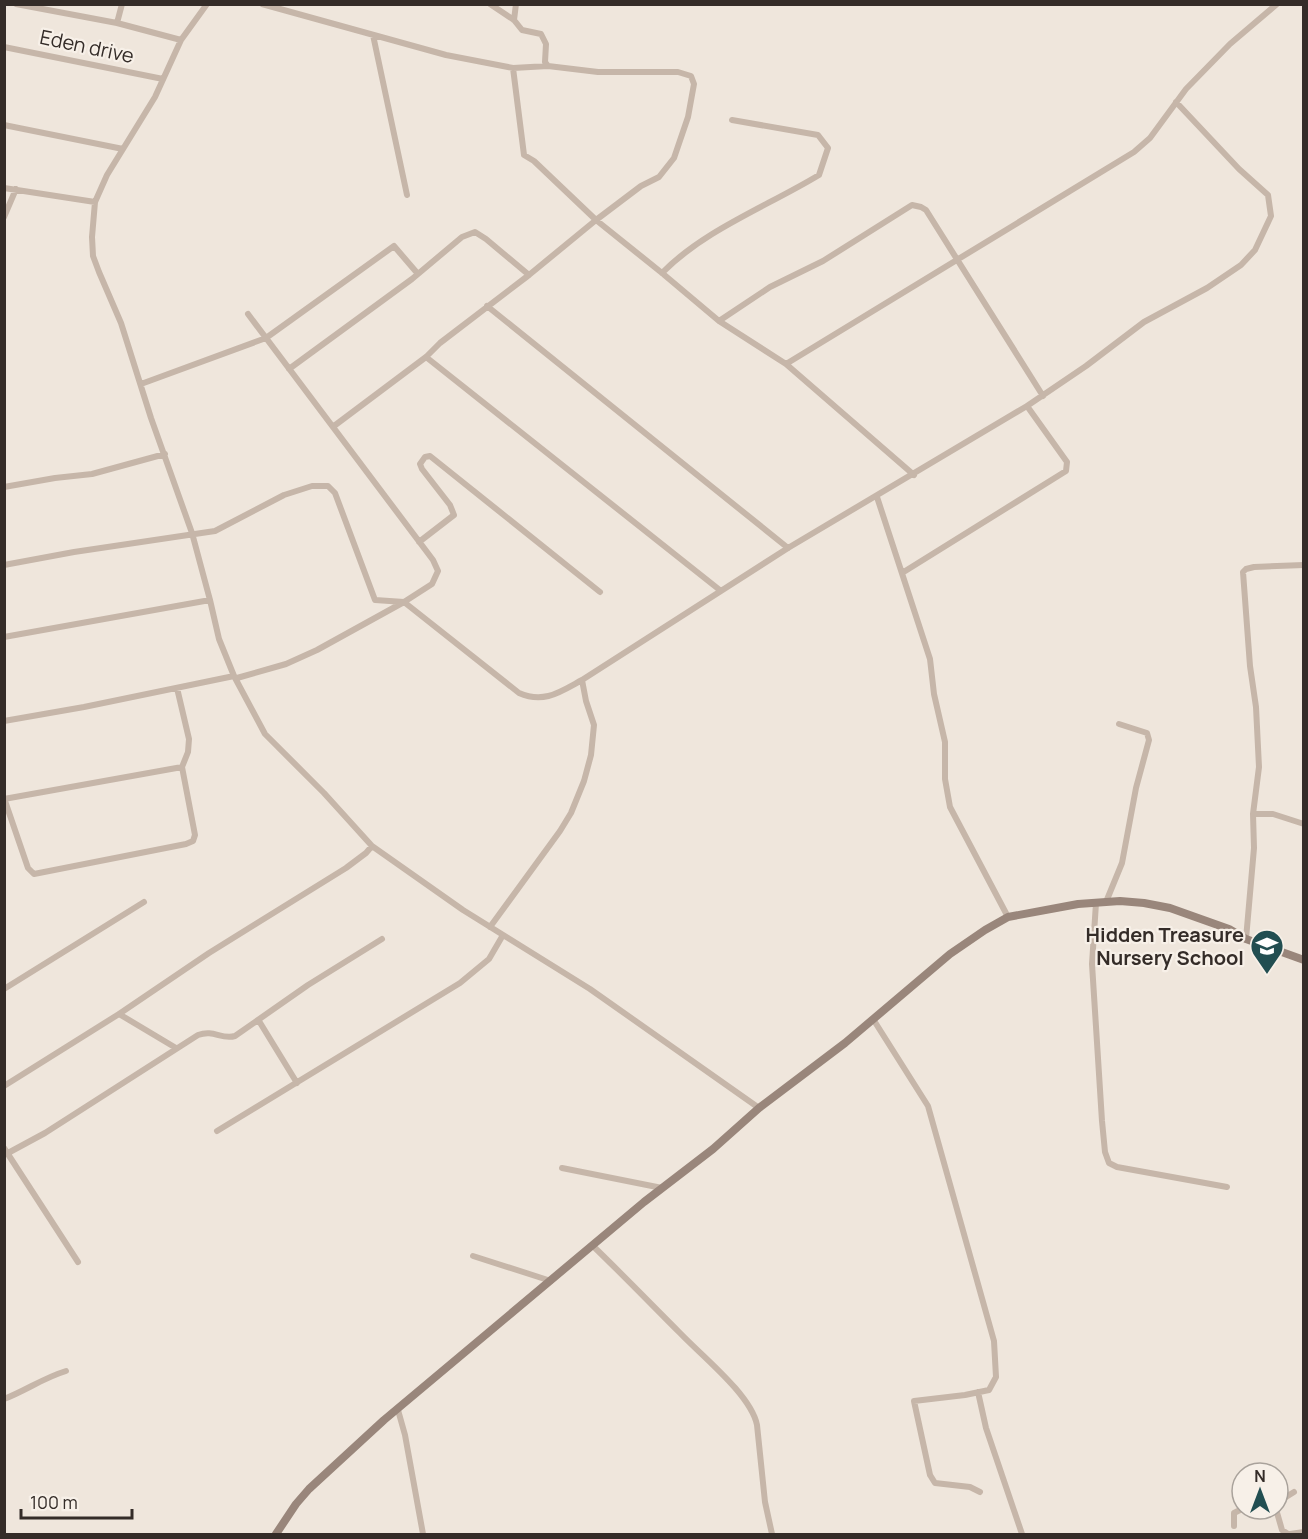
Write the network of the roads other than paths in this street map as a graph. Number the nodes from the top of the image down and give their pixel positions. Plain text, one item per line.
1 (16, 4) edge
2 (122, 4) edge
3 (207, 4) edge
4 (262, 4) edge
5 (490, 4) edge
6 (516, 4) edge
7 (1277, 4) edge
8 (514, 20) junction
9 (117, 24) junction
10 (373, 35) junction
11 (181, 40) junction
12 (4, 47) edge
13 (548, 66) junction
14 (513, 68) junction
15 (163, 80) junction
16 (1176, 102) junction
17 (732, 120) dead end
18 (4, 125) edge
19 (123, 149) junction
20 (4, 188) edge
21 (16, 189) junction
22 (407, 195) dead end
23 (95, 202) junction
24 (4, 217) edge
25 (596, 220) junction
26 (955, 260) junction
27 (662, 273) junction
28 (418, 274) junction
29 (529, 275) junction
30 (487, 306) junction
31 (248, 314) dead end
32 (718, 321) junction
33 (266, 338) junction
34 (426, 357) junction
35 (786, 364) junction
36 (289, 369) junction
37 (141, 384) junction
38 (1043, 396) junction
39 (1027, 406) junction
40 (333, 426) junction
41 (165, 454) junction
42 (914, 475) junction
43 (4, 487) edge
44 (877, 497) junction
45 (192, 533) junction
46 (419, 543) junction
47 (788, 548) junction
48 (4, 565) edge
49 (1304, 565) edge
50 (902, 573) junction
51 (721, 591) junction
52 (600, 592) dead end
53 (210, 600) junction
54 (404, 602) junction
55 (4, 637) edge
56 (236, 677) junction
57 (582, 680) junction
58 (177, 688) junction
59 (4, 721) edge
60 (1119, 724) dead end
61 (182, 767) junction
62 (5, 799) edge
63 (1253, 814) junction
64 (1304, 824) edge
65 (372, 846) junction
66 (144, 902) dead end
67 (1107, 902) junction
68 (1096, 903) junction
69 (1008, 917) junction
70 (490, 927) junction
71 (503, 935) junction
72 (382, 939) dead end
73 (1246, 939) junction
74 (1304, 960) edge
75 (4, 989) edge
76 (119, 1014) junction
77 (873, 1019) junction
78 (259, 1021) junction
79 (176, 1048) junction
80 (297, 1083) junction
81 (4, 1086) edge
82 (759, 1108) junction
83 (217, 1131) dead end
84 (6, 1150) edge
85 (13, 1160) junction
86 (4, 1166) edge
87 (562, 1168) dead end
88 (1227, 1187) dead end
89 (663, 1188) junction
90 (593, 1246) junction
91 (473, 1256) dead end
92 (78, 1262) dead end
93 (551, 1282) junction
94 (66, 1371) dead end
95 (978, 1392) junction
96 (4, 1400) edge
97 (398, 1410) junction
98 (980, 1492) dead end
99 (1294, 1492) dead end
100 (1290, 1494) edge
101 (1234, 1521) edge
102 (1279, 1521) edge
103 (1234, 1526) dead end
104 (1304, 1532) edge
105 (276, 1534) edge
106 (423, 1534) edge
107 (772, 1534) edge
108 (1022, 1534) edge
109 (1289, 1534) edge

1 - 9 street
2 - 9 street
3 - 11 street
4 - 10 street
5 - 8 street
6 - 8 street
7 - 16 street
8 - 13 street
9 - 11 street
10 - 14 street
10 - 22 street
11 - 15 street
12 - 15 street, Eden drive
13 - 14 street
13 - 25 street
14 - 25 street
15 - 19 street
16 - 26 street
16 - 38 street
17 - 27 street
18 - 19 street
19 - 23 street
20 - 21 street
21 - 23 street
21 - 24 street
23 - 37 street
25 - 27 street
25 - 29 street
26 - 32 street
26 - 35 street
26 - 38 street
27 - 32 street
28 - 29 street
28 - 33 street
28 - 36 street
29 - 30 street
30 - 34 street
30 - 47 street
31 - 33 street
32 - 35 street
33 - 36 street
33 - 37 street
34 - 40 street
34 - 51 street
35 - 42 street
36 - 40 street
37 - 41 street
38 - 39 street
39 - 42 street
39 - 50 street
40 - 46 street
41 - 43 street
41 - 45 street
42 - 44 street
44 - 47 street
44 - 50 street
45 - 48 street
45 - 53 street
45 - 54 street
46 - 52 street
46 - 54 street
47 - 51 street
49 - 63 street
50 - 69 street
51 - 57 street
53 - 55 street
53 - 56 street
54 - 56 street
54 - 57 street
56 - 58 street
56 - 65 street
57 - 70 street
58 - 59 street
58 - 61 street
60 - 67 street
61 - 62 street
61 - 62 street
63 - 64 street
63 - 73 street
65 - 70 street
65 - 76 street
66 - 75 street
67 - 68 street
67 - 73 street
68 - 69 street
68 - 88 street
69 - 77 street
70 - 71 street
71 - 80 street
71 - 82 street
72 - 78 street
73 - 74 street
76 - 79 street
76 - 81 street
77 - 82 street
77 - 95 street
78 - 79 street
78 - 80 street
79 - 84 street
80 - 83 street
82 - 89 street
84 - 85 street
85 - 86 street
85 - 92 street
87 - 89 street
89 - 90 street
90 - 93 street
90 - 107 street
91 - 93 street
93 - 97 street
94 - 96 street
95 - 98 street
95 - 108 street
97 - 105 street
97 - 106 street
99 - 100 street
101 - 103 street
102 - 109 street
104 - 109 street

